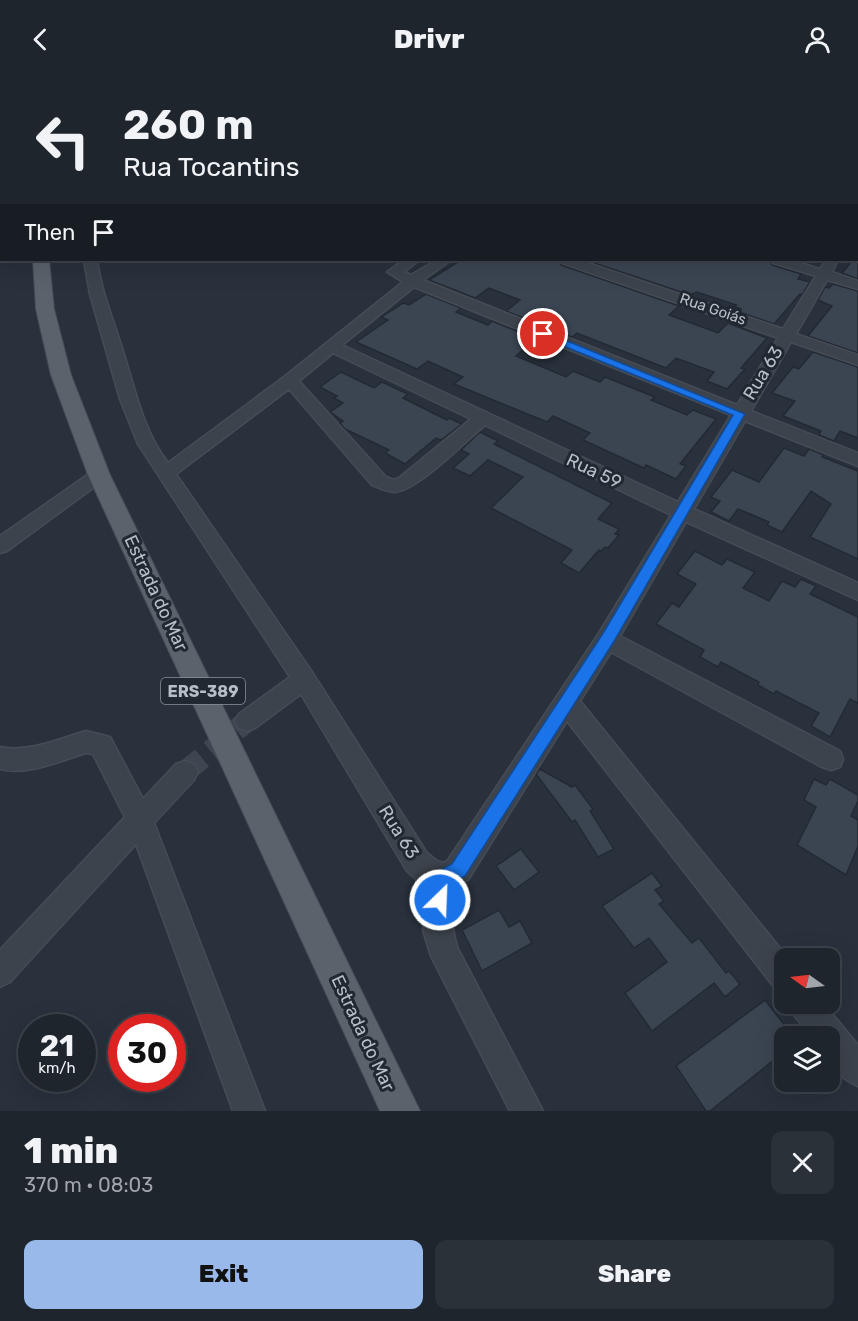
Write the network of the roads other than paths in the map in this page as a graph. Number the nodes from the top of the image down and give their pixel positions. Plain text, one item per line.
1 (41, 261) edge
2 (90, 261) edge
3 (443, 261) edge
4 (570, 261) edge
5 (785, 261) edge
6 (403, 264) edge
7 (827, 267) edge
8 (412, 281) junction
9 (858, 285) edge
10 (786, 335) junction
11 (332, 346) junction
12 (858, 360) edge
13 (290, 380) junction
14 (739, 414) junction
15 (483, 418) junction
16 (858, 460) edge
17 (166, 473) junction
18 (99, 475) junction
19 (682, 512) junction
20 (0, 546) edge
21 (858, 592) edge
22 (608, 639) junction
23 (304, 679) junction
24 (566, 701) junction
25 (248, 721) tunnel mouth
26 (0, 758) edge
27 (831, 759) dead end
28 (185, 772) tunnel mouth
29 (140, 820) junction
30 (445, 877) junction
31 (774, 964) edge
32 (0, 972) edge
33 (813, 1014) edge
34 (858, 1070) edge
35 (249, 1111) edge
36 (400, 1111) edge
37 (527, 1111) edge

1 - 18 main road, Estrada do Mar / ERS-389
2 - 17 street, Rua 63
3 - 8 street
4 - 10 street, Rua Goiás
5 - 7 street
6 - 8 street
7 - 9 street
7 - 10 street, Rua 63
8 - 11 street
8 - 14 street
10 - 12 street, Rua Goiás
10 - 14 street, Rua 63
11 - 13 street
11 - 15 street, Rua 59
13 - 15 street
13 - 17 street
14 - 16 street
14 - 19 street, Rua 63
15 - 19 street, Rua 59
17 - 23 street, Rua 63
18 - 20 street
18 - 36 main road, Estrada do Mar / ERS-389
19 - 21 street, Rua 59
19 - 22 street, Rua 63
22 - 24 street, Rua 63
22 - 27 street
23 - 25 street
23 - 30 street, Rua 63
24 - 30 street, Rua 63
24 - 31 street
26 - 29 street
28 - 29 street
29 - 32 street
29 - 35 street
30 - 37 street
33 - 34 street

